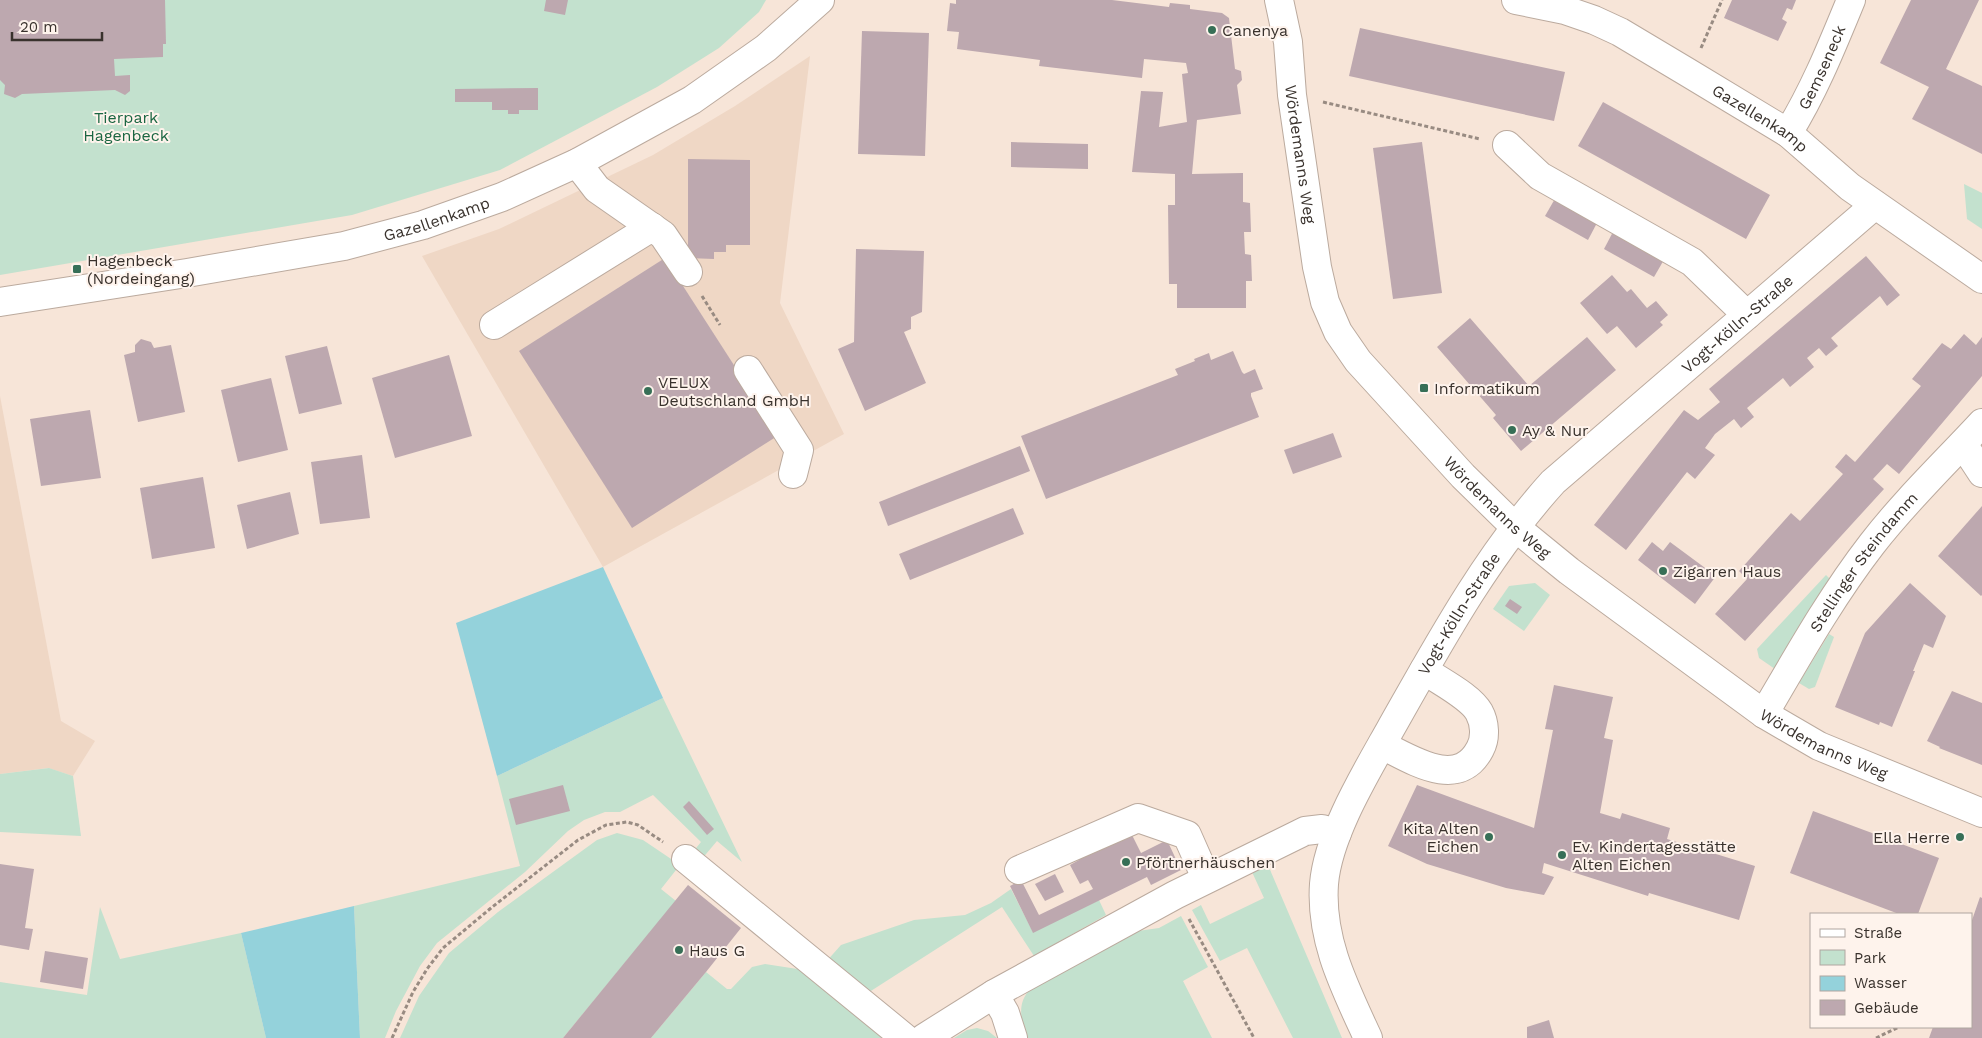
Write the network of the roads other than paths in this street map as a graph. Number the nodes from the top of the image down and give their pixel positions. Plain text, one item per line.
1 (820, 0) edge
2 (1278, 0) edge
3 (1516, 0) edge
4 (1851, 0) edge
5 (1788, 133) junction
6 (1507, 145) road end
7 (576, 163) junction
8 (1875, 204) junction
9 (652, 227) junction
10 (688, 272) dead end
11 (1982, 279) edge
12 (0, 302) edge
13 (1747, 315) junction
14 (494, 325) dead end
15 (748, 370) dead end
16 (1982, 423) edge
17 (1963, 444) junction
18 (1982, 473) edge
19 (793, 474) dead end
20 (1515, 527) junction
21 (1424, 670) junction
22 (1764, 714) junction
23 (1382, 745) junction
24 (1982, 813) edge
25 (1337, 833) junction
26 (686, 859) road end
27 (1019, 870) dead end
28 (1206, 878) junction
29 (994, 994) junction
30 (905, 1038) edge
31 (924, 1038) edge
32 (1013, 1038) edge
33 (1368, 1038) edge

1 - 7 street, Gazellenkamp
2 - 20 street, Wördemanns Weg
3 - 5 street, Gazellenkamp
4 - 5 street, Gemseneck
5 - 8 street, Gazellenkamp
6 - 13 street
7 - 9 street
7 - 12 street, Gazellenkamp
8 - 11 street, Gazellenkamp
8 - 13 street, Vogt-Kölln-Straße
9 - 10 street
9 - 14 street
13 - 20 street, Vogt-Kölln-Straße
15 - 19 street
16 - 17 street, Stellinger Steindamm
17 - 18 street
17 - 22 street, Stellinger Steindamm
20 - 21 street, Vogt-Kölln-Straße
20 - 22 street, Wördemanns Weg
21 - 23 street, Vogt-Kölln-Straße
21 - 23 street
22 - 24 street, Wördemanns Weg
23 - 25 street, Vogt-Kölln-Straße
25 - 28 street
25 - 33 street, Vogt-Kölln-Straße
26 - 30 street
27 - 28 street
28 - 29 street
29 - 31 street
29 - 32 street

